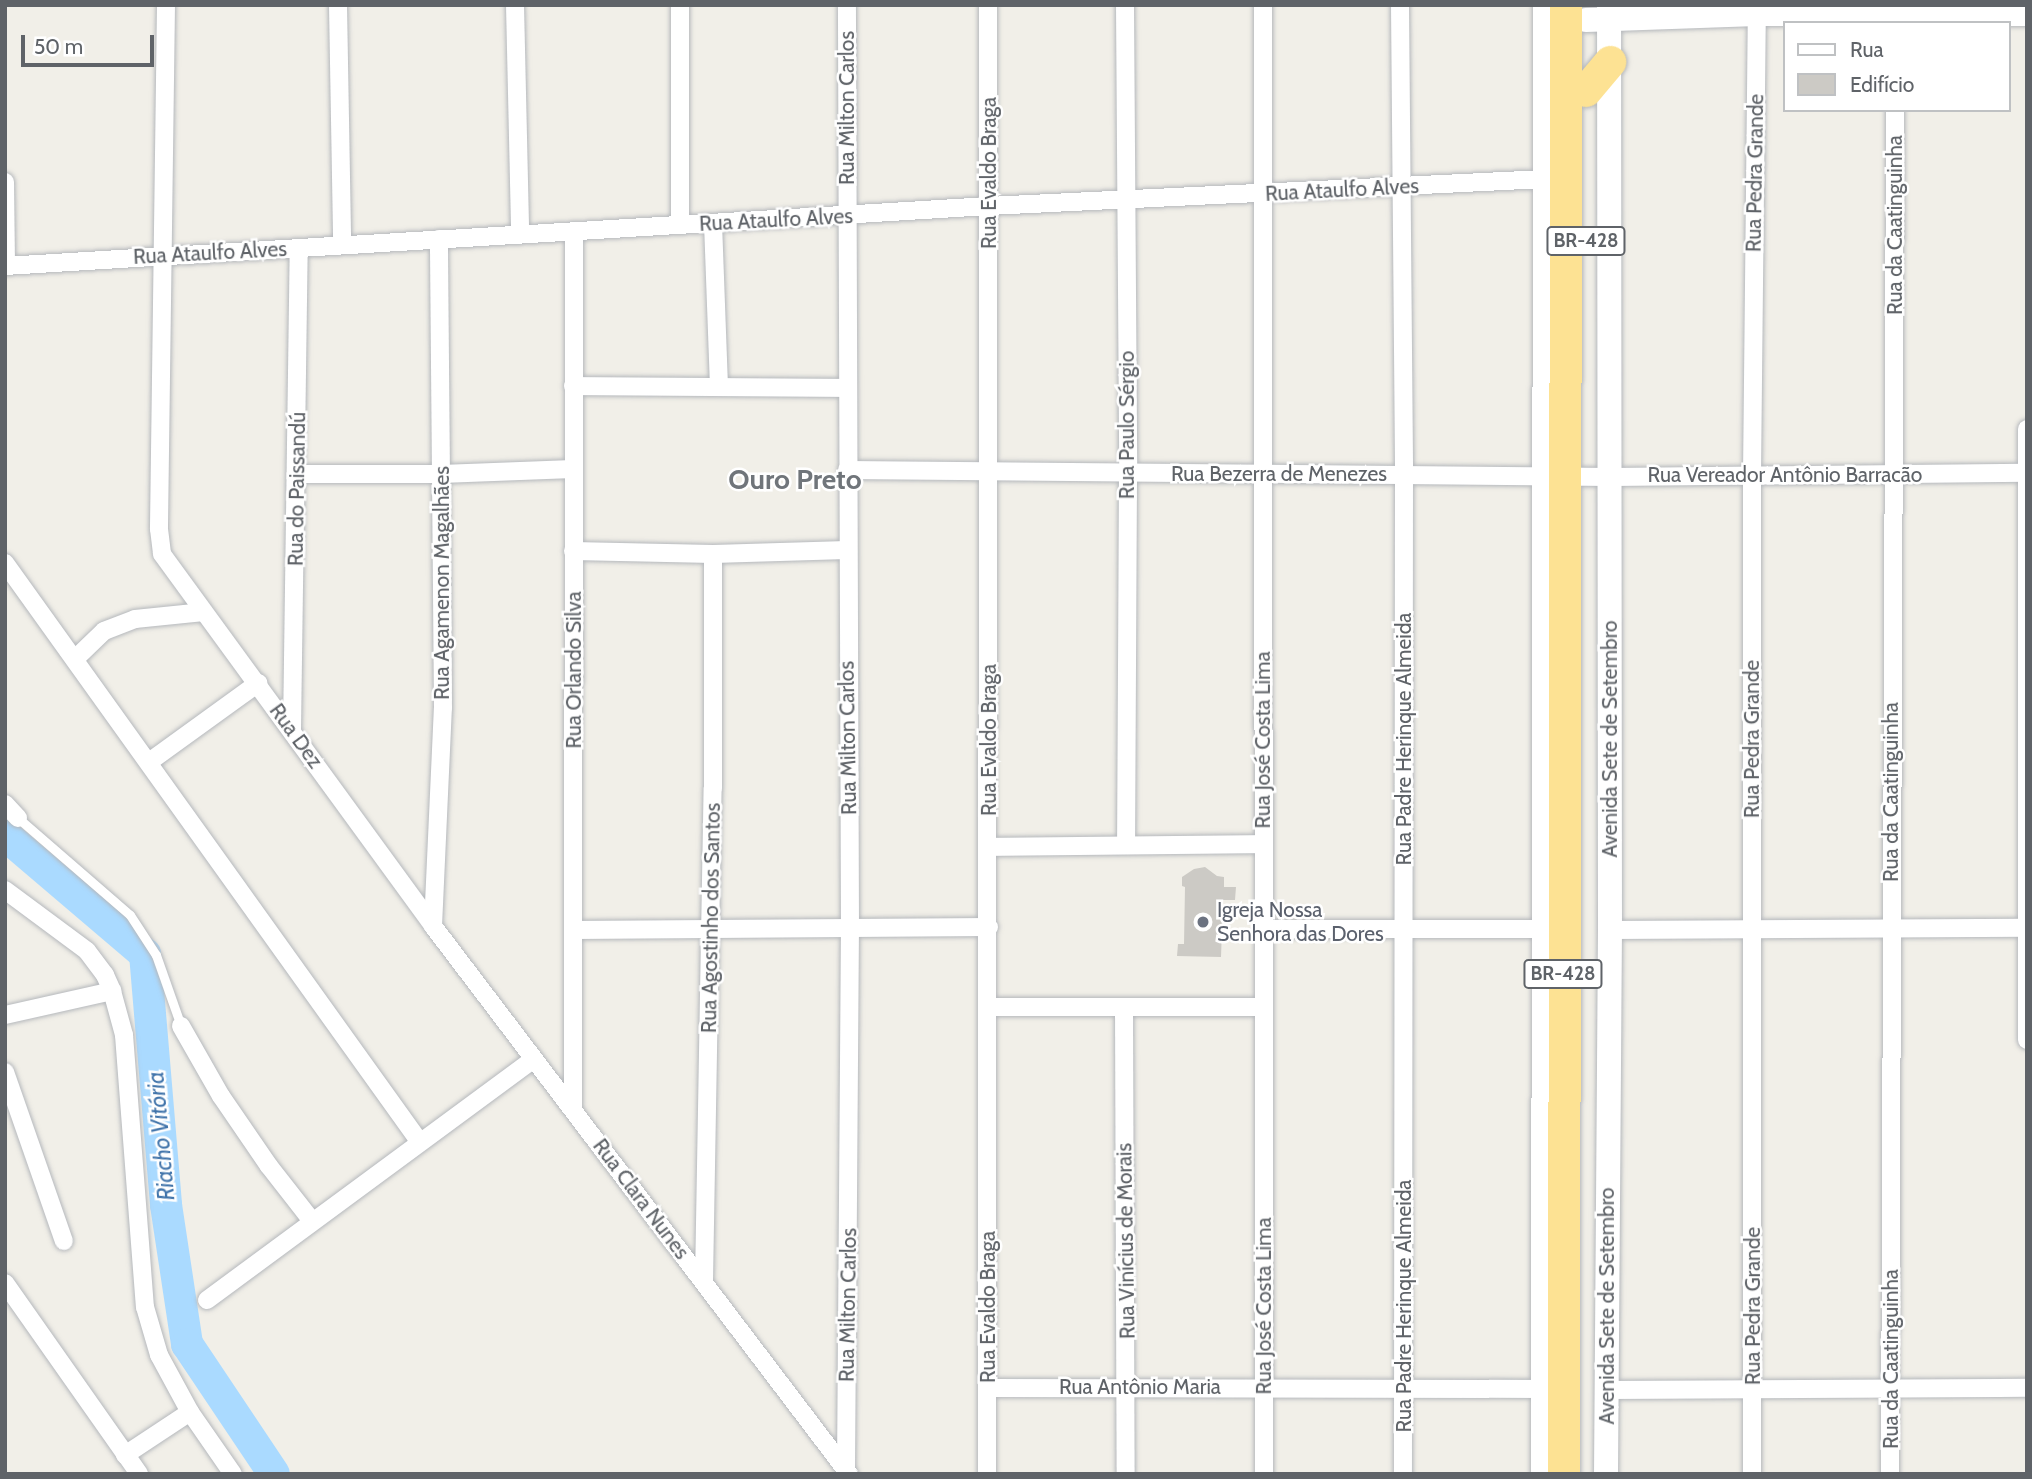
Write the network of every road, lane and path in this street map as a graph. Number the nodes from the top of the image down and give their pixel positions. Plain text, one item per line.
1 (166, 5) edge
2 (338, 5) edge
3 (515, 5) edge
4 (681, 5) edge
5 (847, 5) edge
6 (988, 5) edge
7 (1125, 5) edge
8 (1263, 5) edge
9 (1400, 5) edge
10 (1545, 5) edge
11 (1757, 10) edge
12 (1591, 11) edge
13 (1896, 14) edge
14 (2027, 14) edge
15 (1610, 62) junction
16 (1586, 91) junction
17 (1895, 112) edge
18 (1546, 179) junction
19 (5, 182) edge
20 (1401, 188) junction
21 (1263, 193) junction
22 (1125, 201) junction
23 (989, 206) junction
24 (846, 216) junction
25 (713, 223) junction
26 (680, 225) junction
27 (574, 231) junction
28 (520, 234) junction
29 (439, 239) junction
30 (342, 246) junction
31 (299, 248) junction
32 (163, 256) junction
33 (6, 266) edge
34 (1565, 320) junction
35 (1545, 351) junction
36 (573, 386) junction
37 (719, 387) junction
38 (847, 388) junction
39 (2027, 429) edge
40 (573, 468) junction
41 (848, 470) junction
42 (989, 473) junction
43 (2026, 473) edge
44 (297, 474) junction
45 (441, 474) junction
46 (1261, 474) junction
47 (1404, 474) junction
48 (1128, 475) junction
49 (1576, 475) junction
50 (1752, 475) junction
51 (1892, 475) junction
52 (847, 550) junction
53 (573, 551) junction
54 (713, 554) junction
55 (5, 563) edge
56 (204, 612) junction
57 (75, 659) junction
58 (258, 683) junction
59 (292, 730) junction
60 (149, 762) junction
61 (5, 804) edge
62 (18, 818) joint
63 (1126, 844) junction
64 (1264, 844) junction
65 (989, 847) junction
66 (5, 890) edge
67 (433, 926) junction
68 (850, 927) junction
69 (989, 927) junction
70 (1752, 927) junction
71 (711, 928) junction
72 (1891, 928) junction
73 (2026, 928) edge
74 (1265, 929) junction
75 (1543, 929) junction
76 (573, 930) junction
77 (1404, 930) junction
78 (1610, 930) junction
79 (112, 991) junction
80 (988, 1007) junction
81 (1264, 1007) junction
82 (1124, 1008) junction
83 (5, 1015) edge
84 (180, 1026) joint
85 (2027, 1040) edge
86 (534, 1059) junction
87 (5, 1072) edge
88 (9, 1098) edge
89 (573, 1109) junction
90 (419, 1141) junction
91 (312, 1221) junction
92 (64, 1241) dead end
93 (704, 1281) junction
94 (5, 1283) edge
95 (207, 1300) dead end
96 (1127, 1387) junction
97 (1264, 1387) junction
98 (988, 1388) junction
99 (1404, 1388) junction
100 (2027, 1388) edge
101 (1544, 1389) junction
102 (1753, 1389) junction
103 (1606, 1390) junction
104 (1891, 1390) junction
105 (190, 1412) junction
106 (125, 1455) junction
107 (848, 1472) edge
108 (139, 1474) edge
109 (233, 1474) edge
110 (987, 1474) edge
111 (1126, 1474) edge
112 (1264, 1474) edge
113 (1403, 1474) edge
114 (1543, 1474) edge
115 (1563, 1474) edge
116 (1584, 1474) edge
117 (1606, 1474) edge
118 (1752, 1474) edge
119 (1890, 1474) edge

1 - 32 street
2 - 30 street
3 - 28 street
4 - 26 street
5 - 24 street, Rua Milton Carlos
6 - 23 street, Rua Evaldo Braga
7 - 22 street, Rua Paulo Sérgio
8 - 21 street, Rua José Costa Lima
9 - 20 street, Rua Padre Herinque Almeida
10 - 18 main road, Avenida Sete de Setembro
11 - 12 main road
11 - 13 main road
11 - 50 street, Rua Pedra Grande
12 - 15 main road, Avenida Sete de Setembro
12 - 16 highway, Avenida Sete de Setembro / BR-428
12 - 34 highway, Avenida Sete de Setembro / BR-428
13 - 14 main road
15 - 16 highway
15 - 49 main road, Avenida Sete de Setembro
16 - 49 highway, Avenida Sete de Setembro / BR-428
17 - 51 street, Rua da Caatinguinha
18 - 20 street, Rua Ataulfo Alves
18 - 35 main road, Avenida Sete de Setembro
19 - 33 street
20 - 21 street, Rua Ataulfo Alves
20 - 47 street, Rua Padre Herinque Almeida
21 - 22 street, Rua Ataulfo Alves
21 - 46 street, Rua José Costa Lima
22 - 23 street, Rua Ataulfo Alves
22 - 48 street, Rua Paulo Sérgio
23 - 24 street, Rua Ataulfo Alves
23 - 42 street, Rua Evaldo Braga
24 - 25 street, Rua Ataulfo Alves
24 - 38 street, Rua Milton Carlos
25 - 26 street, Rua Ataulfo Alves
25 - 37 street
26 - 27 street, Rua Ataulfo Alves
27 - 28 street, Rua Ataulfo Alves
27 - 36 street, Rua Orlando Silva
28 - 29 street, Rua Ataulfo Alves
29 - 30 street, Rua Ataulfo Alves
29 - 45 street, Rua Agamenon Magalhães
30 - 31 street, Rua Ataulfo Alves
31 - 32 street, Rua Ataulfo Alves
31 - 44 street, Rua do Paissandú
32 - 33 street, Rua Ataulfo Alves
32 - 56 street, Rua Dez
34 - 35 highway
34 - 49 highway, Avenida Sete de Setembro / BR-428
35 - 49 main road, Avenida Sete de Setembro
36 - 37 street
36 - 40 street, Rua Orlando Silva
37 - 38 street
38 - 41 street, Rua Milton Carlos
39 - 43 street
40 - 45 street
40 - 53 street, Rua Orlando Silva
41 - 42 street, Rua Bezerra de Menezes
41 - 52 street, Rua Milton Carlos
42 - 48 street, Rua Bezerra de Menezes
42 - 65 street, Rua Evaldo Braga
43 - 51 street, Rua Vereador Antônio Barracão
43 - 73 street
44 - 45 street
44 - 59 street, Rua do Paissandú
45 - 67 street, Rua Agamenon Magalhães
46 - 47 street, Rua Bezerra de Menezes
46 - 48 street, Rua Bezerra de Menezes
46 - 64 street, Rua José Costa Lima
47 - 49 street, Rua Bezerra de Menezes
47 - 77 street, Rua Padre Herinque Almeida
48 - 63 street, Rua Paulo Sérgio
49 - 50 street, Rua Vereador Antônio Barracão
49 - 75 main road, Avenida Sete de Setembro
49 - 78 main road, Avenida Sete de Setembro
49 - 115 highway, Avenida Sete de Setembro / BR-428
49 - 116 highway, Avenida Sete de Setembro / BR-428
50 - 51 street, Rua Vereador Antônio Barracão
50 - 70 street, Rua Pedra Grande
51 - 72 street, Rua da Caatinguinha
52 - 54 street
52 - 68 street, Rua Milton Carlos
53 - 54 street
53 - 76 street, Rua Orlando Silva
54 - 71 street, Rua Agostinho dos Santos
55 - 57 street
56 - 57 street
56 - 58 street, Rua Dez
57 - 60 street
58 - 59 street, Rua Dez
58 - 60 street
59 - 67 street, Rua Dez
60 - 90 street
61 - 62 street
62 - 84 lane
63 - 64 street
63 - 65 street
64 - 74 street, Rua José Costa Lima
65 - 69 street, Rua Evaldo Braga
66 - 79 street
67 - 86 street, Rua Clara Nunes
68 - 69 street
68 - 71 street
68 - 107 street, Rua Milton Carlos
69 - 80 street, Rua Evaldo Braga
70 - 72 street
70 - 78 street
70 - 102 street, Rua Pedra Grande
71 - 76 street
71 - 93 street, Rua Agostinho dos Santos
72 - 73 street
72 - 104 street, Rua da Caatinguinha
73 - 85 street
74 - 77 street
74 - 81 street, Rua José Costa Lima
75 - 77 street
75 - 101 main road, Avenida Sete de Setembro
76 - 89 street, Rua Orlando Silva
77 - 99 street, Rua Padre Herinque Almeida
78 - 103 main road, Avenida Sete de Setembro
79 - 83 street
79 - 105 street
80 - 82 street
80 - 98 street, Rua Evaldo Braga
81 - 82 street
81 - 97 street, Rua José Costa Lima
82 - 96 street, Rua Vinícius de Morais
84 - 91 street
86 - 89 street, Rua Clara Nunes
86 - 90 street
87 - 88 street
88 - 92 street
89 - 93 street, Rua Clara Nunes
90 - 91 street
91 - 95 street
93 - 107 street, Rua Clara Nunes
94 - 106 street
96 - 97 street, Rua Antônio Maria
96 - 98 street, Rua Antônio Maria
96 - 111 street, Rua Vinícius de Morais
97 - 99 street, Rua Antônio Maria
97 - 112 street, Rua José Costa Lima
98 - 110 street, Rua Evaldo Braga
99 - 101 street, Rua Antônio Maria
99 - 113 street, Rua Padre Herinque Almeida
100 - 104 street
101 - 114 main road, Avenida Sete de Setembro
102 - 103 street
102 - 104 street
102 - 118 street, Rua Pedra Grande
103 - 117 main road, Avenida Sete de Setembro
104 - 119 street, Rua da Caatinguinha
105 - 106 street
105 - 109 street
106 - 108 street

